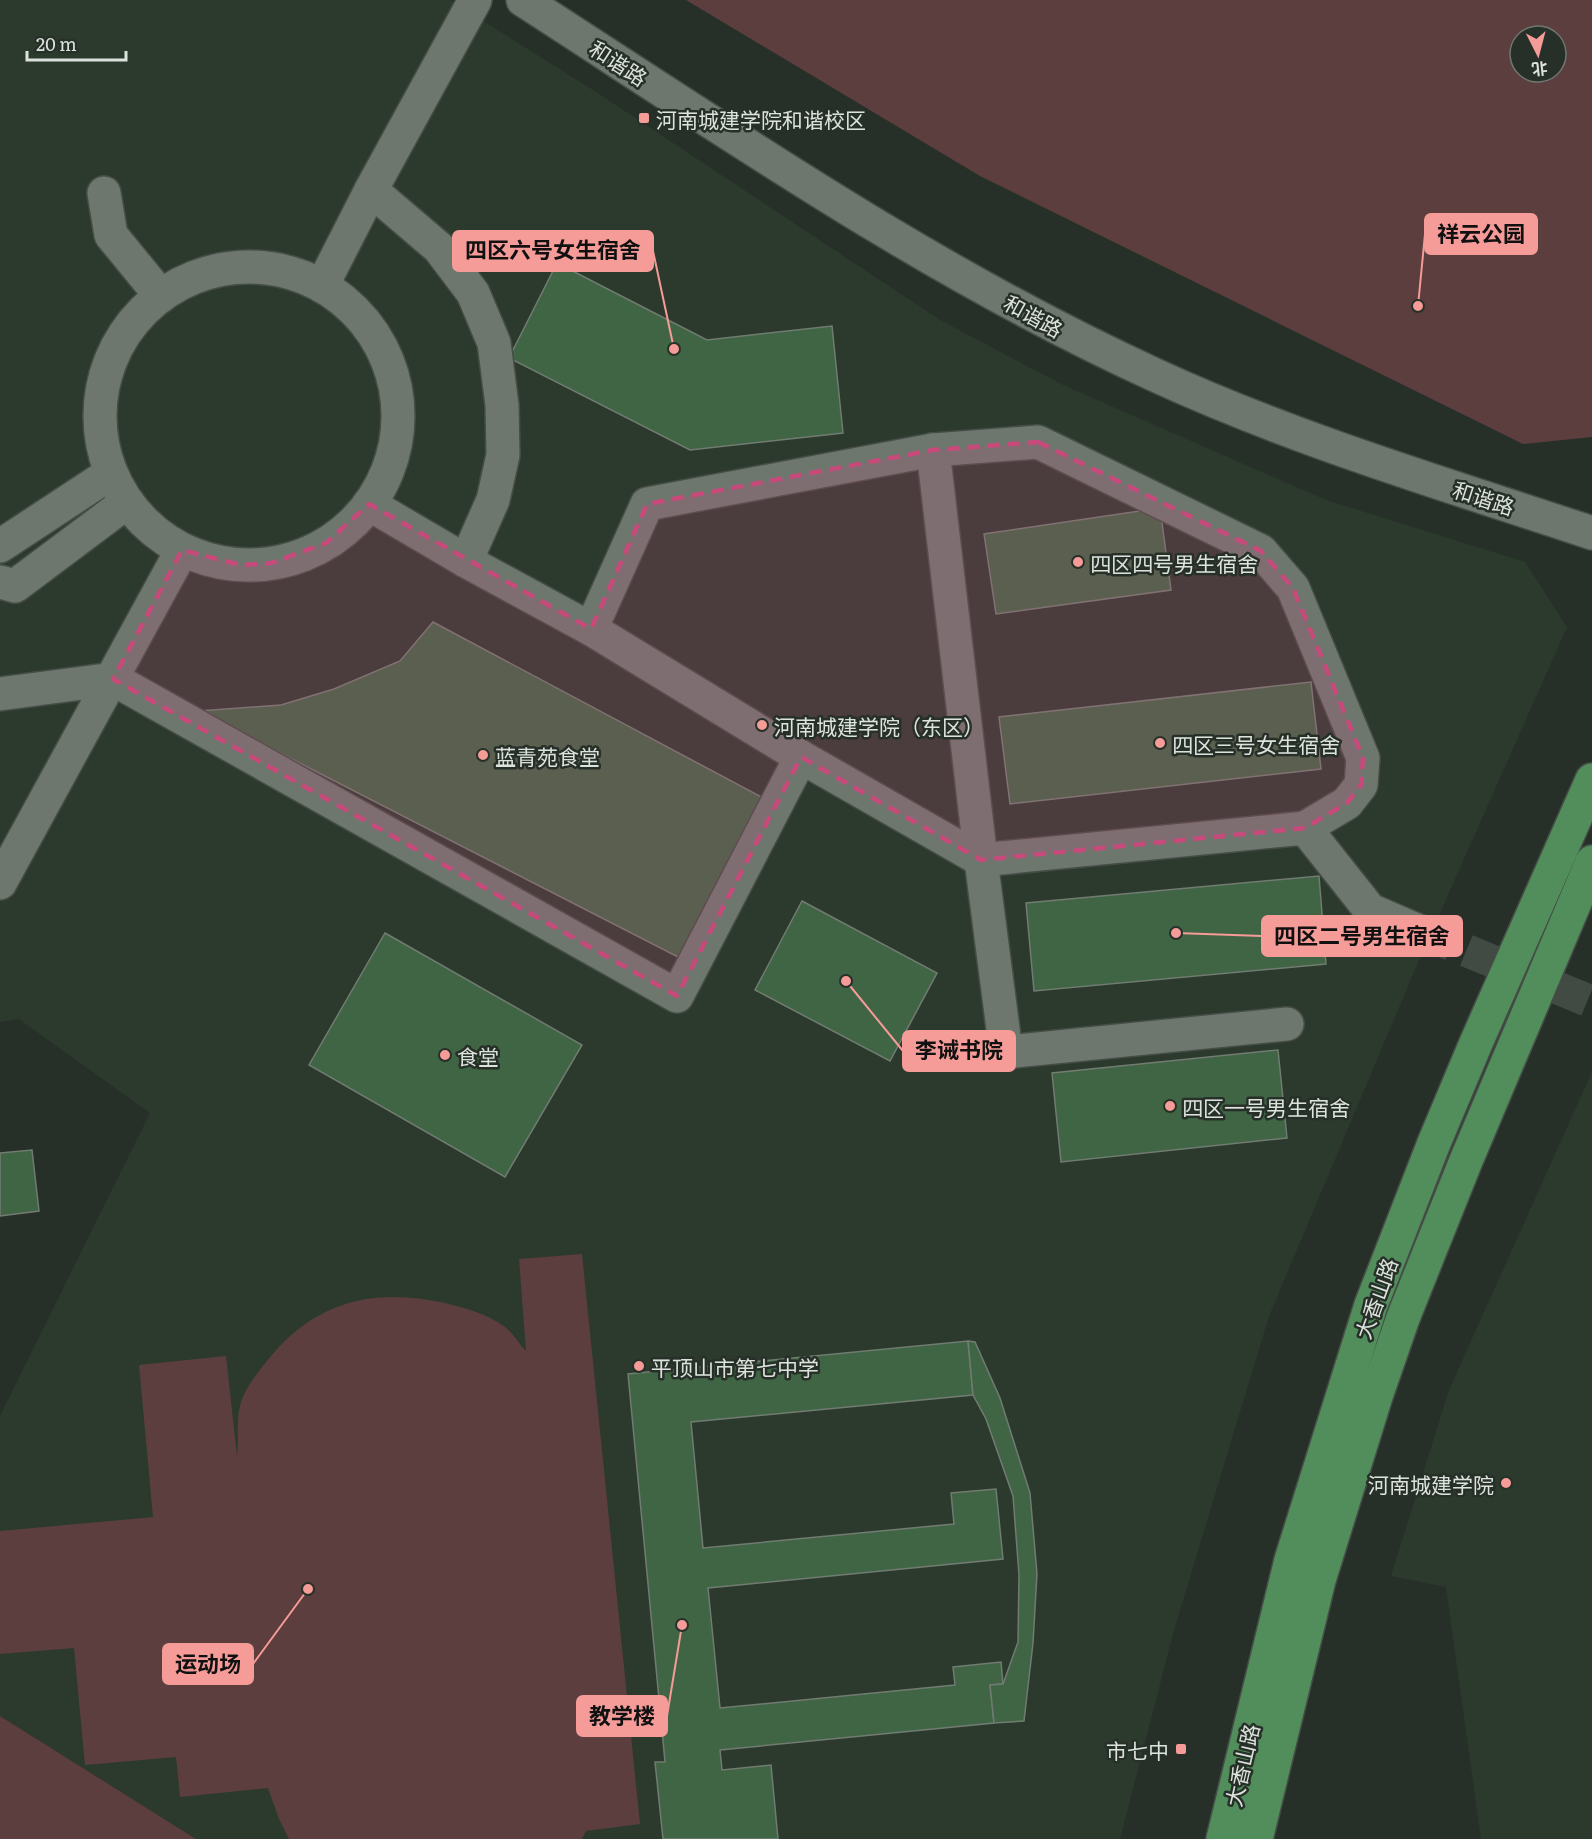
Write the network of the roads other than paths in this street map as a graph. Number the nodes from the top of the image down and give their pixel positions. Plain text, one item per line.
1 (475, 0) edge
2 (524, 0) edge
3 (371, 190) junction
4 (104, 193) dead end
5 (322, 286) junction
6 (161, 296) junction
7 (933, 450) junction
8 (111, 473) junction
9 (127, 502) junction
10 (369, 504) junction
11 (1592, 533) edge
12 (0, 546) edge
13 (182, 550) junction
14 (466, 561) junction
15 (0, 582) edge
16 (591, 628) junction
17 (113, 679) junction
18 (0, 694) edge
19 (801, 757) junction
20 (1592, 780) edge
21 (1305, 828) junction
22 (981, 860) junction
23 (1592, 862) edge
24 (0, 883) edge
25 (1421, 932) tunnel mouth
26 (1287, 1024) dead end
27 (1223, 1839) edge
28 (1256, 1839) edge

1 - 3 street
2 - 11 street, 和谐路
3 - 5 street
3 - 14 street
4 - 6 street
5 - 6 street
5 - 10 street
6 - 8 street
7 - 16 street
7 - 21 street
7 - 22 street
8 - 9 street
8 - 12 street
9 - 13 street
9 - 15 street
10 - 13 street
10 - 14 street
13 - 17 street
14 - 16 street
16 - 19 street
17 - 18 street
17 - 19 street
17 - 24 street
19 - 22 street
20 - 27 main road, 大香山路
21 - 22 street
21 - 25 street
22 - 26 street
23 - 28 main road, 大香山路

